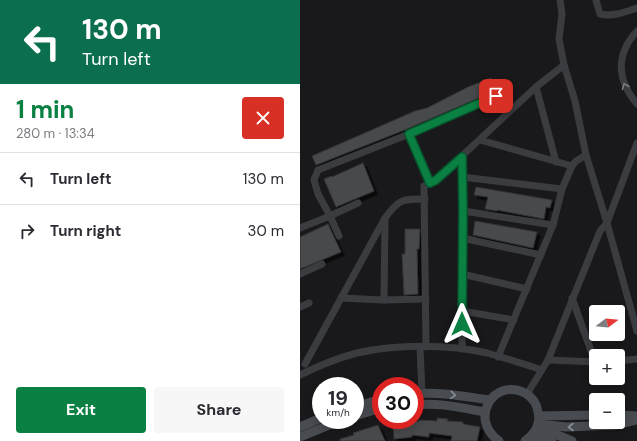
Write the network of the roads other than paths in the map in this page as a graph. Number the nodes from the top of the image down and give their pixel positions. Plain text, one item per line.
1 (560, 0) edge
2 (596, 0) edge
3 (637, 8) edge
4 (637, 31) edge
5 (564, 65) junction
6 (536, 87) junction
7 (496, 96) dead end
8 (637, 104) edge
9 (409, 134) junction
10 (480, 140) junction
11 (637, 143) edge
12 (586, 155) junction
13 (462, 157) junction
14 (556, 162) junction
15 (572, 166) junction
16 (462, 177) junction
17 (430, 183) junction
18 (562, 189) junction
19 (424, 199) junction
20 (358, 202) dead end
21 (463, 211) junction
22 (330, 216) junction
23 (385, 218) junction
24 (607, 223) junction
25 (553, 226) junction
26 (300, 228) edge
27 (339, 236) dead end
28 (462, 238) junction
29 (541, 255) junction
30 (322, 264) dead end
31 (300, 274) edge
32 (462, 274) junction
33 (527, 289) junction
34 (342, 298) junction
35 (572, 298) junction
36 (426, 299) junction
37 (384, 300) junction
38 (309, 303) dead end
39 (300, 307) edge
40 (462, 311) junction
41 (514, 320) junction
42 (637, 331) edge
43 (423, 347) junction
44 (462, 349) junction
45 (590, 349) edge
46 (498, 357) junction
47 (637, 359) edge
48 (548, 360) junction
49 (625, 360) edge
50 (303, 362) edge
51 (589, 362) edge
52 (314, 368) junction
53 (542, 370) junction
54 (300, 375) edge
55 (420, 377) edge
56 (424, 394) edge
57 (527, 394) junction
58 (490, 400) junction
59 (424, 404) edge
60 (485, 412) junction
61 (625, 415) edge
62 (637, 416) edge
63 (589, 417) edge
64 (637, 420) edge
65 (312, 425) edge
66 (315, 429) edge
67 (534, 430) edge
68 (301, 434) edge
69 (499, 441) edge
70 (552, 441) edge
71 (572, 441) edge

1 - 5 street
2 - 3 street
8 -> 4 street
5 - 6 street
5 - 12 street
6 - 10 street
6 - 14 street
7 - 9 street
9 - 17 street
9 - 22 street
10 - 13 street
10 - 14 street
11 - 24 street
12 - 15 street
12 - 24 street
13 - 16 street
13 - 17 street
14 - 15 street
15 - 18 street
16 - 18 street
16 - 21 street
17 - 19 street
18 - 25 street
19 - 23 street
19 - 36 street
20 - 22 street
21 - 25 street
21 - 28 street
22 - 26 street
22 - 27 street
23 - 34 street
23 - 37 street
24 - 35 street
24 - 42 street
25 - 29 street
28 - 29 street
28 - 32 street
29 - 33 street
30 - 31 street
32 - 33 street
32 - 40 street
33 - 41 street
34 - 37 street
34 - 50 street
35 - 45 street
35 - 48 street
36 - 37 street
36 - 43 street
38 - 39 street
40 - 41 street
40 - 44 street
41 - 46 street
43 - 44 street
43 - 52 street
43 - 55 street
44 - 46 street
46 - 53 street
47 - 49 street
48 - 51 street
48 - 53 street
50 - 52 street
52 - 54 street
53 - 57 street
56 -> 58 street
57 - 58 street
57 - 67 street
58 - 60 street
59 - 60 street
60 - 69 street
61 - 62 street
63 - 67 street
64 -> 67 street
65 - 68 street
66 - 68 street
67 - 70 street
67 - 71 street

